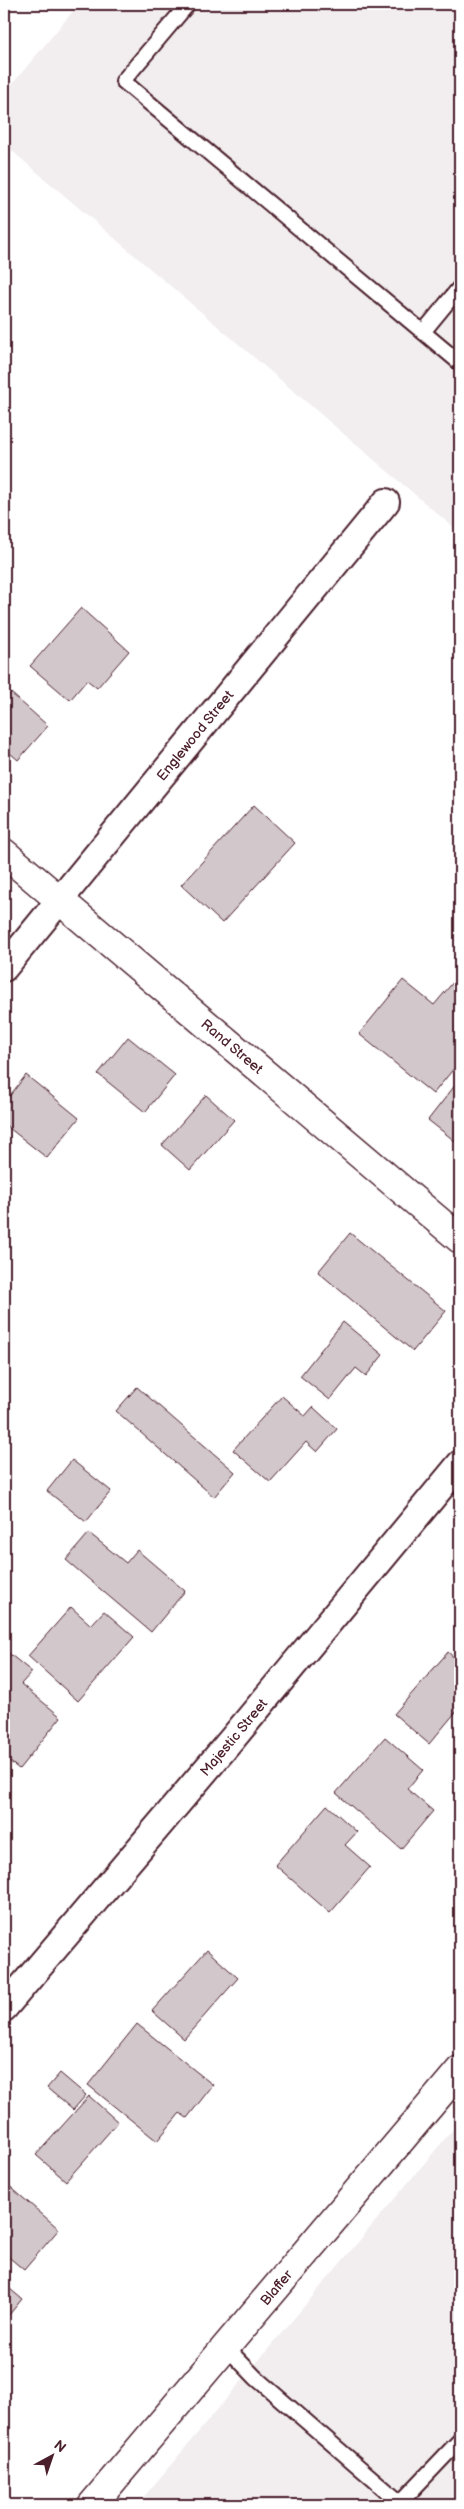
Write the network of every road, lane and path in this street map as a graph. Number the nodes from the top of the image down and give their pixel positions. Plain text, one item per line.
1 (188, 4) edge
2 (460, 287) edge
3 (424, 332) junction
4 (460, 363) edge
5 (386, 502) dead end
6 (4, 853) edge
7 (60, 901) junction
8 (4, 968) edge
9 (460, 1239) edge
10 (460, 1464) edge
11 (4, 2008) edge
12 (460, 2070) edge
13 (226, 2347) junction
14 (460, 2440) edge
15 (402, 2504) edge
16 (92, 2505) edge

1 - 3 lane
2 - 3 lane
3 - 4 lane
5 - 7 street, Englewood Street
6 - 7 street, Rand Street
7 - 8 street, Englewood Street
7 - 9 street, Rand Street
10 - 11 street, Majestic Street
12 - 13 street, Blaffer
13 - 15 lane
13 - 16 street, Blaffer
14 - 15 lane

